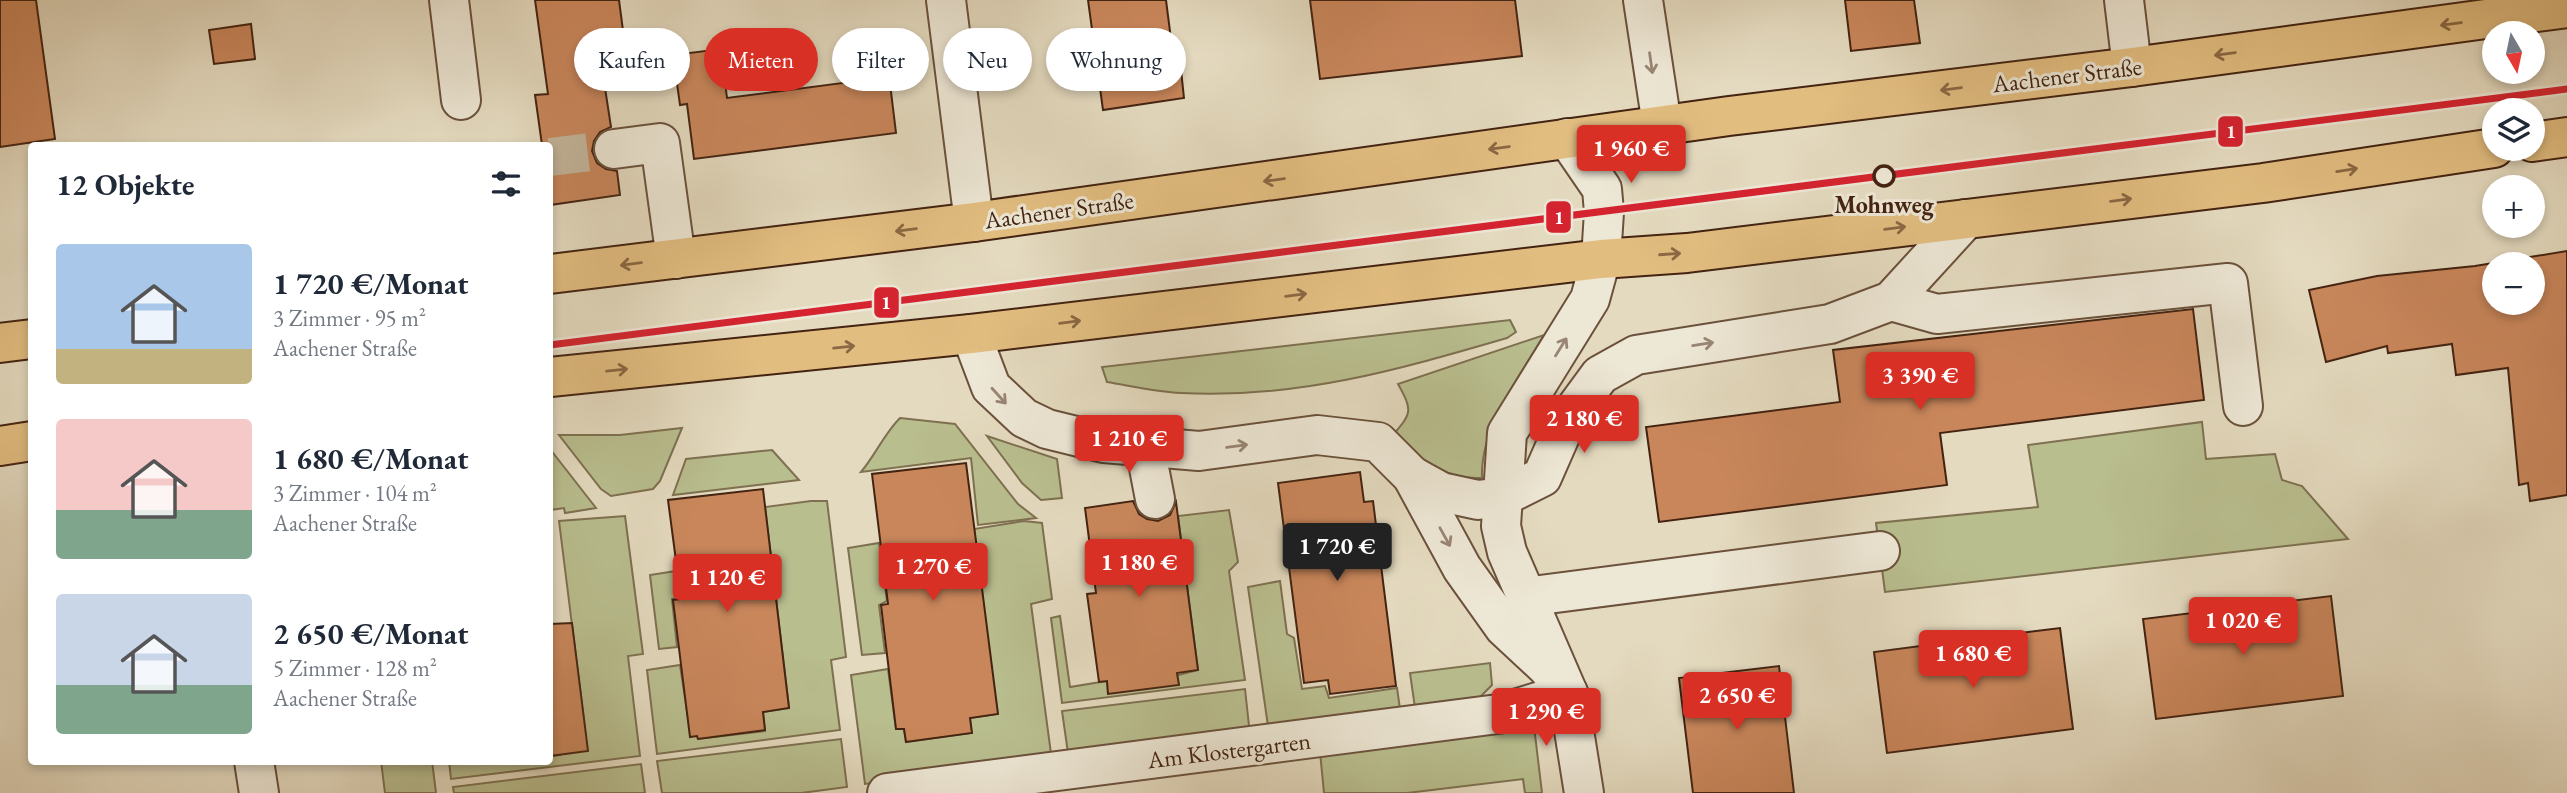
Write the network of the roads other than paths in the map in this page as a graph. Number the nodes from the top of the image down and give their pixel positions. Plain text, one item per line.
1 (449, 0) edge
2 (946, 0) edge
3 (1643, 0) edge
4 (2124, 0) edge
5 (2567, 8) edge
6 (2132, 67) junction
7 (461, 100) dead end
8 (1662, 125) junction
9 (2567, 136) edge
10 (1567, 138) junction
11 (2545, 140) edge
12 (614, 149) tunnel mouth
13 (2482, 150) edge
14 (1966, 219) junction
15 (974, 222) junction
16 (676, 259) junction
17 (1601, 259) junction
18 (553, 274) edge
19 (1891, 301) junction
20 (971, 334) junction
21 (28, 340) edge
22 (0, 343) edge
23 (553, 377) edge
24 (2243, 406) dead end
25 (28, 442) edge
26 (0, 446) edge
27 (1145, 447) junction
28 (1412, 476) junction
29 (1502, 498) junction
30 (1155, 499) dead end
31 (1880, 551) dead end
32 (1525, 597) junction
33 (1568, 693) junction
34 (255, 765) edge
35 (259, 793) edge
36 (887, 793) edge
37 (1584, 793) edge

1 - 7 street
2 - 15 street
3 -> 8 street
4 - 6 street
5 -> 6 main road, Aachener Straße
6 -> 8 main road, Aachener Straße
8 - 10 main road, Aachener Straße
9 - 11 main road
10 -> 15 main road, Aachener Straße
10 - 17 street
12 - 16 street
14 -> 13 main road
17 -> 14 main road
14 - 19 street
15 -> 16 main road, Aachener Straße
16 -> 18 main road, Aachener Straße
20 -> 17 main road
29 -> 17 street
19 - 24 street
29 -> 19 street
23 -> 20 main road
20 -> 27 street
21 - 22 main road
25 - 26 main road
27 -> 28 street
27 - 30 street
28 - 29 street
28 -> 33 street
29 - 32 street
31 - 32 street
32 - 33 street
33 - 36 street, Am Klostergarten
33 - 37 street
34 - 35 street

